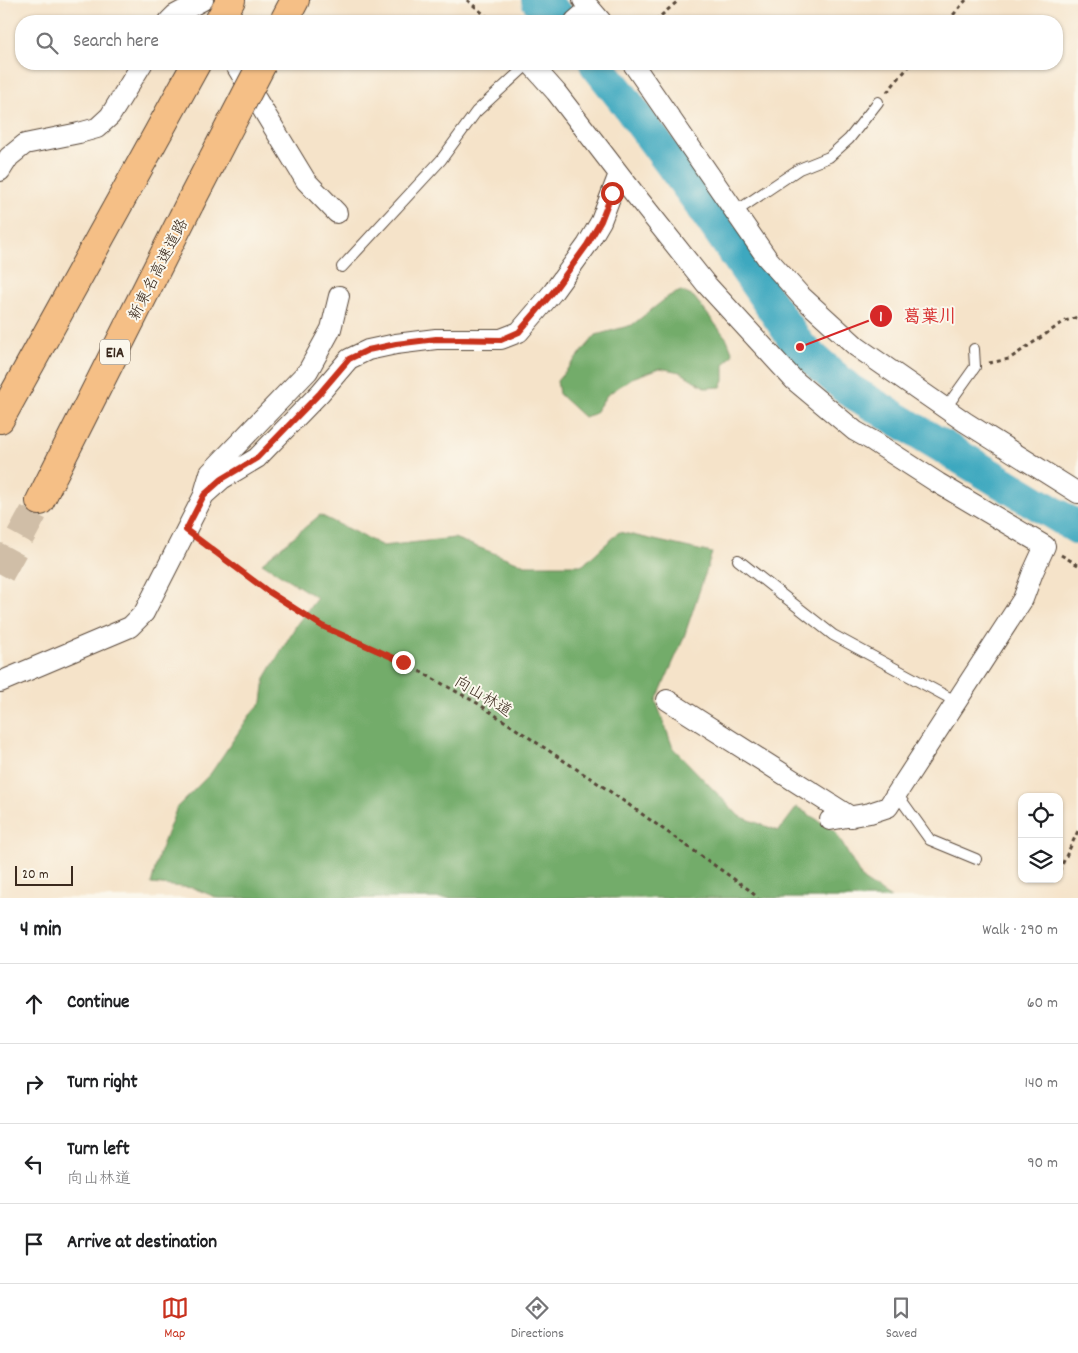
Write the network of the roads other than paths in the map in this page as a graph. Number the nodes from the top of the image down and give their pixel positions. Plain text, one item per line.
1 (203, 0) edge
2 (231, 0) edge
3 (295, 0) edge
4 (175, 15) edge
5 (207, 15) edge
6 (222, 15) edge
7 (287, 15) edge
8 (138, 70) edge
9 (193, 70) edge
10 (239, 70) edge
11 (259, 70) edge
12 (523, 70) edge
13 (536, 70) edge
14 (637, 70) edge
15 (878, 102) road end
16 (0, 171) edge
17 (619, 174) junction
18 (735, 212) junction
19 (337, 213) dead end
20 (342, 267) dead end
21 (339, 296) dead end
22 (974, 349) dead end
23 (945, 409) junction
24 (0, 419) edge
25 (1078, 493) edge
26 (204, 495) junction
27 (40, 500) tunnel mouth
28 (738, 560) dead end
29 (0, 682) edge
30 (667, 700) dead end
31 (957, 702) junction
32 (897, 794) junction
33 (851, 817) junction
34 (830, 820) dead end
35 (976, 859) dead end

1 - 4 street
1 - 5 street
2 - 6 highway
3 - 7 highway
8 - 16 street
9 - 24 highway
10 - 19 street
11 - 27 highway, 新東名高速道路 / E1A, bridge
12 - 20 lane
13 - 17 street
14 - 18 street
15 - 18 lane
17 - 26 street
17 - 31 street
18 - 23 street
21 - 26 street
22 - 23 lane
23 - 25 street
26 - 29 street
28 - 31 lane
30 - 33 street
31 - 32 street
32 - 33 street
32 - 35 lane
33 - 34 street

